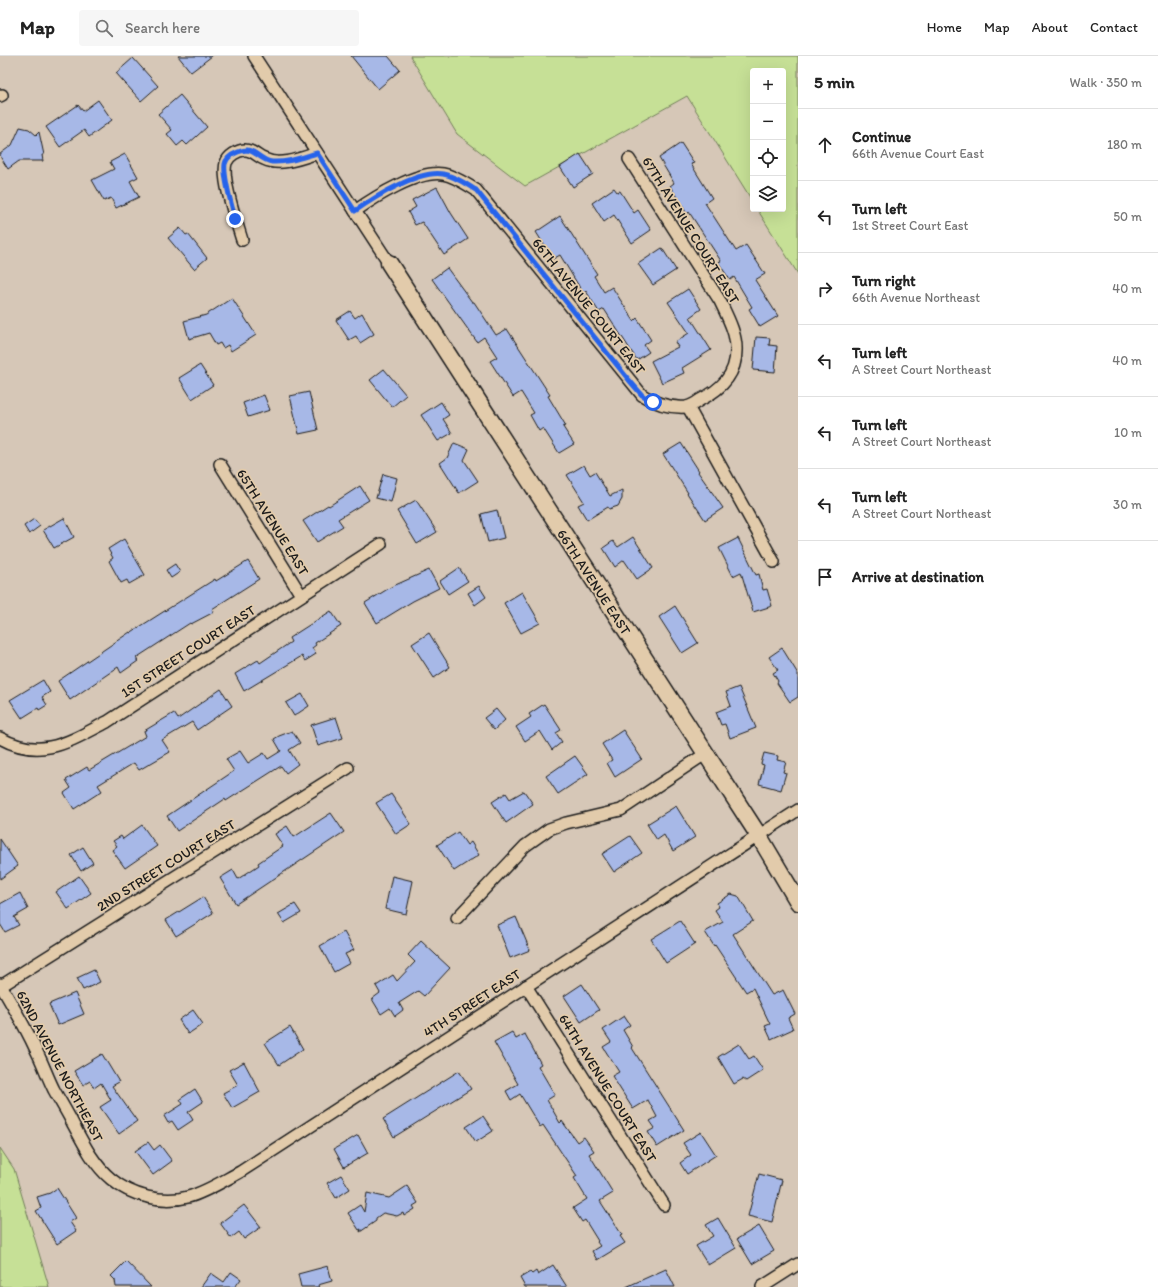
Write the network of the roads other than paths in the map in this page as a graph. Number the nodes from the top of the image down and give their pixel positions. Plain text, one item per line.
1 (254, 56) edge
2 (317, 153) junction
3 (629, 159) dead end
4 (355, 211) junction
5 (242, 240) dead end
6 (389, 263) joint
7 (688, 407) junction
8 (220, 464) dead end
9 (381, 544) dead end
10 (774, 562) dead end
11 (301, 595) junction
12 (0, 738) edge
13 (705, 754) junction
14 (348, 768) dead end
15 (798, 810) edge
16 (759, 836) junction
17 (798, 902) edge
18 (457, 918) dead end
19 (1, 985) edge
20 (526, 986) junction
21 (155, 1199) joint
22 (664, 1205) dead end
23 (798, 1264) edge
24 (762, 1287) edge

1 - 2 street
2 - 4 street
2 - 5 street
3 - 7 street, 67TH AVENUE COURT EAST
4 - 6 street
4 - 7 street, 66TH AVENUE COURT EAST
6 - 13 street, 66TH AVENUE EAST
7 - 10 street
8 - 11 street, 65TH AVENUE EAST
9 - 11 street, 1ST STREET COURT EAST
11 - 12 street, 1ST STREET COURT EAST
13 - 16 street, 66TH AVENUE EAST
13 - 18 street
14 - 19 street, 2ND STREET COURT EAST
15 - 16 street, 4TH STREET EAST
16 - 17 street, 66TH AVENUE EAST
16 - 20 street, 4TH STREET EAST
19 - 21 street, 62ND AVENUE NORTHEAST
20 - 21 street, 4TH STREET EAST
20 - 22 street, 64TH AVENUE COURT EAST
23 - 24 street

